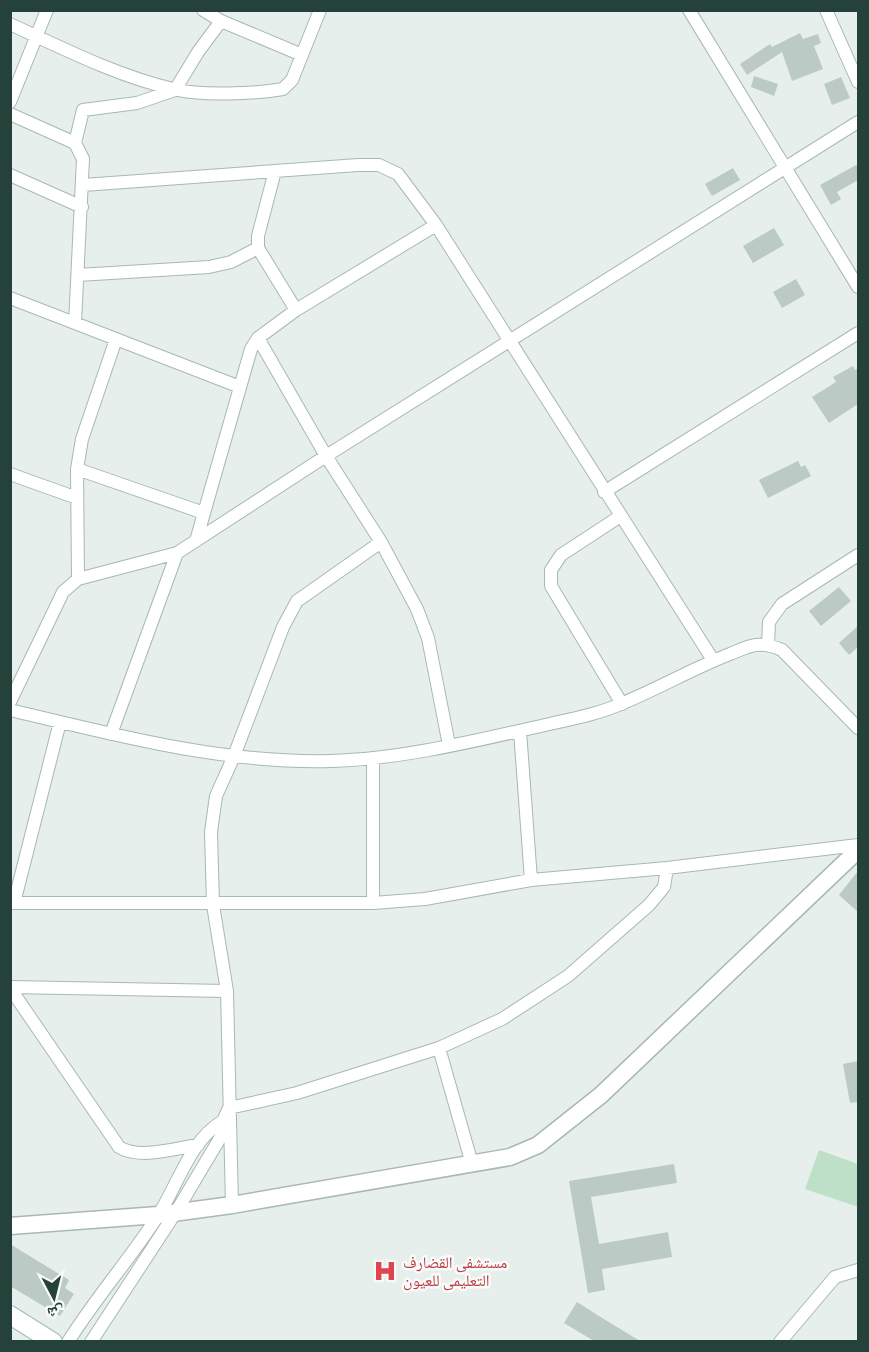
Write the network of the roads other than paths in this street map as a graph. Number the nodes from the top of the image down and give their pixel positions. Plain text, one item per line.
1 (47, 10) edge
2 (203, 10) edge
3 (689, 10) edge
4 (826, 10) edge
5 (319, 11) edge
6 (221, 21) junction
7 (10, 24) edge
8 (36, 36) junction
9 (302, 55) junction
10 (858, 82) edge
11 (175, 90) junction
12 (10, 102) edge
13 (10, 114) edge
14 (858, 122) edge
15 (75, 143) junction
16 (786, 168) junction
17 (275, 171) junction
18 (10, 175) edge
19 (83, 185) junction
20 (82, 207) junction
21 (436, 225) junction
22 (258, 248) junction
23 (78, 275) junction
24 (858, 286) edge
25 (10, 298) edge
26 (296, 310) junction
27 (75, 323) junction
28 (858, 333) edge
29 (258, 338) junction
30 (116, 339) junction
31 (511, 341) junction
32 (240, 387) junction
33 (326, 456) junction
34 (77, 470) junction
35 (10, 474) edge
36 (604, 492) junction
37 (77, 498) junction
38 (204, 513) junction
39 (620, 517) junction
40 (196, 541) junction
41 (381, 542) junction
42 (177, 553) junction
43 (858, 555) edge
44 (78, 579) junction
45 (768, 645) junction
46 (713, 660) junction
47 (10, 702) edge
48 (622, 704) junction
49 (10, 710) edge
50 (60, 722) junction
51 (858, 728) edge
52 (520, 731) junction
53 (111, 734) junction
54 (449, 745) junction
55 (234, 756) junction
56 (373, 758) junction
57 (858, 848) edge
58 (668, 868) junction
59 (531, 880) junction
60 (12, 903) edge
61 (373, 903) junction
62 (213, 905) junction
63 (10, 987) edge
64 (227, 991) junction
65 (439, 1048) junction
66 (230, 1108) junction
67 (223, 1120) junction
68 (198, 1144) junction
69 (472, 1164) junction
70 (232, 1205) junction
71 (176, 1212) junction
72 (158, 1215) junction
73 (10, 1226) edge
74 (858, 1270) edge
75 (10, 1316) edge
76 (53, 1341) edge
77 (68, 1341) edge
78 (91, 1341) edge
79 (780, 1341) edge

1 - 8 street
2 - 6 street
3 - 16 street
4 - 10 street
5 - 9 street
6 - 9 street
6 - 11 street
7 - 8 street
8 - 11 street
8 - 12 street
9 - 11 street
11 - 15 street
13 - 15 street
14 - 16 street
15 - 19 street
16 - 24 street
16 - 31 street
17 - 19 street
17 - 21 street
17 - 22 street
18 - 20 street
19 - 20 street
20 - 23 street
21 - 26 street
21 - 31 street
22 - 23 street
22 - 26 street
23 - 27 street
25 - 27 street
26 - 29 street
27 - 30 street
28 - 36 street
29 - 32 street
29 - 33 street
30 - 32 street
30 - 34 street
31 - 33 street
31 - 36 street
32 - 38 street
33 - 40 street
33 - 41 street
34 - 37 street
34 - 38 street
35 - 37 street
36 - 39 street
37 - 44 street
38 - 40 street
39 - 46 street
39 - 48 street
40 - 42 street
41 - 54 street
41 - 55 street
42 - 44 street
42 - 53 street
43 - 45 street
44 - 47 street
45 - 46 street
45 - 51 street
46 - 48 street
48 - 52 street
49 - 50 street
50 - 53 street
50 - 60 street
52 - 54 street
52 - 59 street
53 - 55 street
54 - 56 street
55 - 56 street
55 - 62 street
56 - 61 street
57 - 58 street
57 - 69 street
58 - 59 street
58 - 65 street
59 - 61 street
60 - 62 street
61 - 62 street
62 - 64 street
63 - 64 street
63 - 68 street
64 - 66 street
65 - 66 street
65 - 69 street
66 - 67 street
66 - 70 street
67 - 68 street
67 - 71 street
68 - 72 street
69 - 70 street
70 - 71 street
71 - 72 street
71 - 78 street
72 - 73 street
72 - 77 street
74 - 79 street
75 - 76 main road

